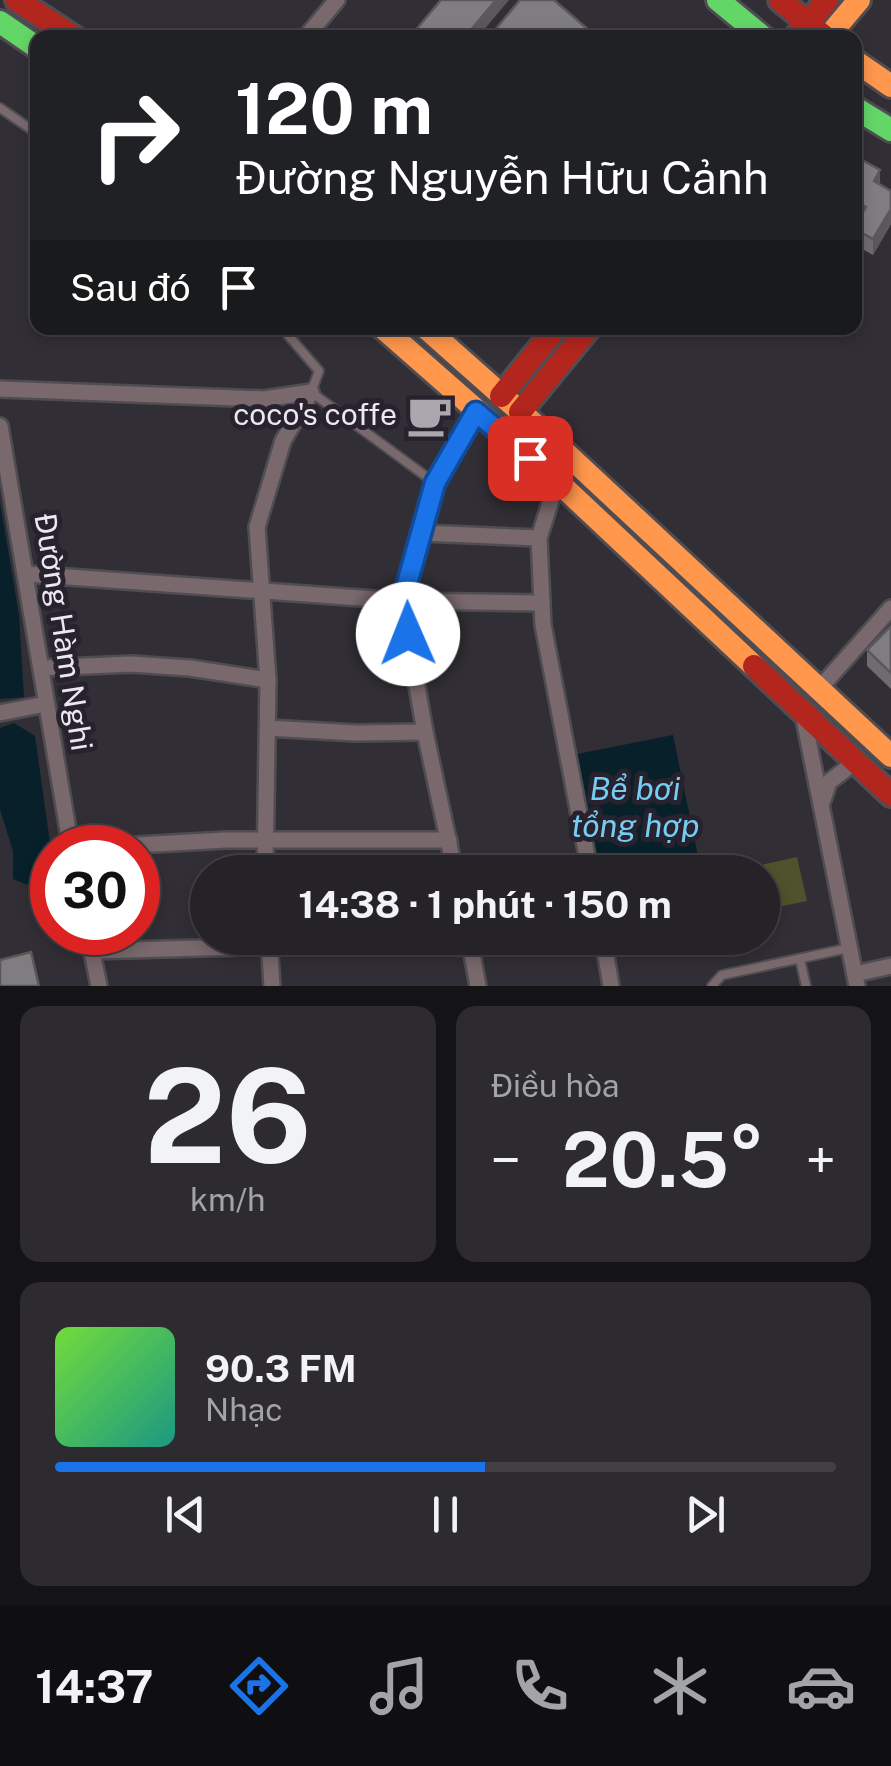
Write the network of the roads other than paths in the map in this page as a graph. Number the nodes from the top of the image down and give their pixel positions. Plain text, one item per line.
1 (17, 0) edge
2 (336, 0) edge
3 (718, 0) edge
4 (780, 0) edge
5 (827, 0) edge
6 (859, 0) edge
7 (0, 22) edge
8 (62, 30) edge
9 (312, 30) edge
10 (754, 30) edge
11 (810, 30) edge
12 (816, 30) edge
13 (819, 30) edge
14 (30, 43) edge
15 (862, 66) edge
16 (891, 86) edge
17 (0, 108) edge
18 (862, 112) edge
19 (30, 129) edge
20 (891, 130) edge
21 (288, 335) edge
22 (391, 335) edge
23 (434, 335) edge
24 (550, 335) edge
25 (583, 335) edge
26 (0, 388) edge
27 (311, 392) junction
28 (499, 393) junction
29 (476, 412) junction
30 (520, 412) junction
31 (0, 426) edge
32 (557, 481) junction
33 (435, 483) junction
34 (422, 534) junction
35 (539, 538) junction
36 (27, 574) junction
37 (262, 592) junction
38 (402, 602) junction
39 (542, 603) junction
40 (891, 608) edge
41 (42, 668) junction
42 (268, 680) junction
43 (818, 689) junction
44 (46, 704) junction
45 (0, 713) edge
46 (803, 714) junction
47 (268, 728) junction
48 (425, 732) junction
49 (884, 750) edge
50 (856, 762) junction
51 (891, 795) edge
52 (823, 814) junction
53 (66, 825) edge
54 (449, 840) junction
55 (264, 841) junction
56 (160, 843) edge
57 (265, 855) edge
58 (452, 855) edge
59 (587, 855) edge
60 (190, 948) edge
61 (849, 948) junction
62 (160, 949) edge
63 (93, 955) edge
64 (270, 955) edge
65 (472, 955) edge
66 (606, 955) edge
67 (800, 959) junction
68 (891, 966) edge
69 (856, 980) edge
70 (99, 986) edge
71 (272, 986) edge
72 (478, 986) edge
73 (612, 986) edge
74 (712, 986) edge
75 (806, 986) edge

1 - 8 main road
2 - 9 street
3 - 10 main road
4 - 11 main road
5 - 12 main road
6 - 13 main road
7 - 14 main road
15 - 16 main road
17 - 19 lane
18 - 20 main road
21 - 27 lane
22 - 29 main road
23 - 28 main road
24 - 28 main road
25 - 30 main road
26 - 27 street
27 - 33 lane
27 - 37 street
28 - 29 main road
28 - 30 main road
29 - 32 main road
29 - 33 street
30 - 43 main road
31 - 36 street, Đường Hàm Nghi
32 - 35 street
32 - 46 main road
33 - 34 street
34 - 35 street
34 - 38 street
35 - 39 street
36 - 37 street
36 - 41 street, Đường Hàm Nghi
37 - 38 street
37 - 42 street
38 - 39 street
38 - 48 street
39 - 59 street
40 - 43 street
41 - 42 street
41 - 44 street, Đường Hàm Nghi
42 - 47 street
43 - 46 main road
43 - 49 main road
44 - 45 street
44 - 53 street, Đường Hàm Nghi
46 - 50 main road
46 - 52 street
47 - 48 street
47 - 55 street
48 - 54 street
49 - 50 main road
50 - 51 main road
50 - 52 street
52 - 61 street
54 - 55 street
54 - 58 street
55 - 56 street
55 - 57 street
60 - 62 street
61 - 67 lane
61 - 69 street
63 - 70 street
64 - 71 street
65 - 72 street
66 - 73 street
67 - 74 lane
67 - 75 lane
68 - 69 street

